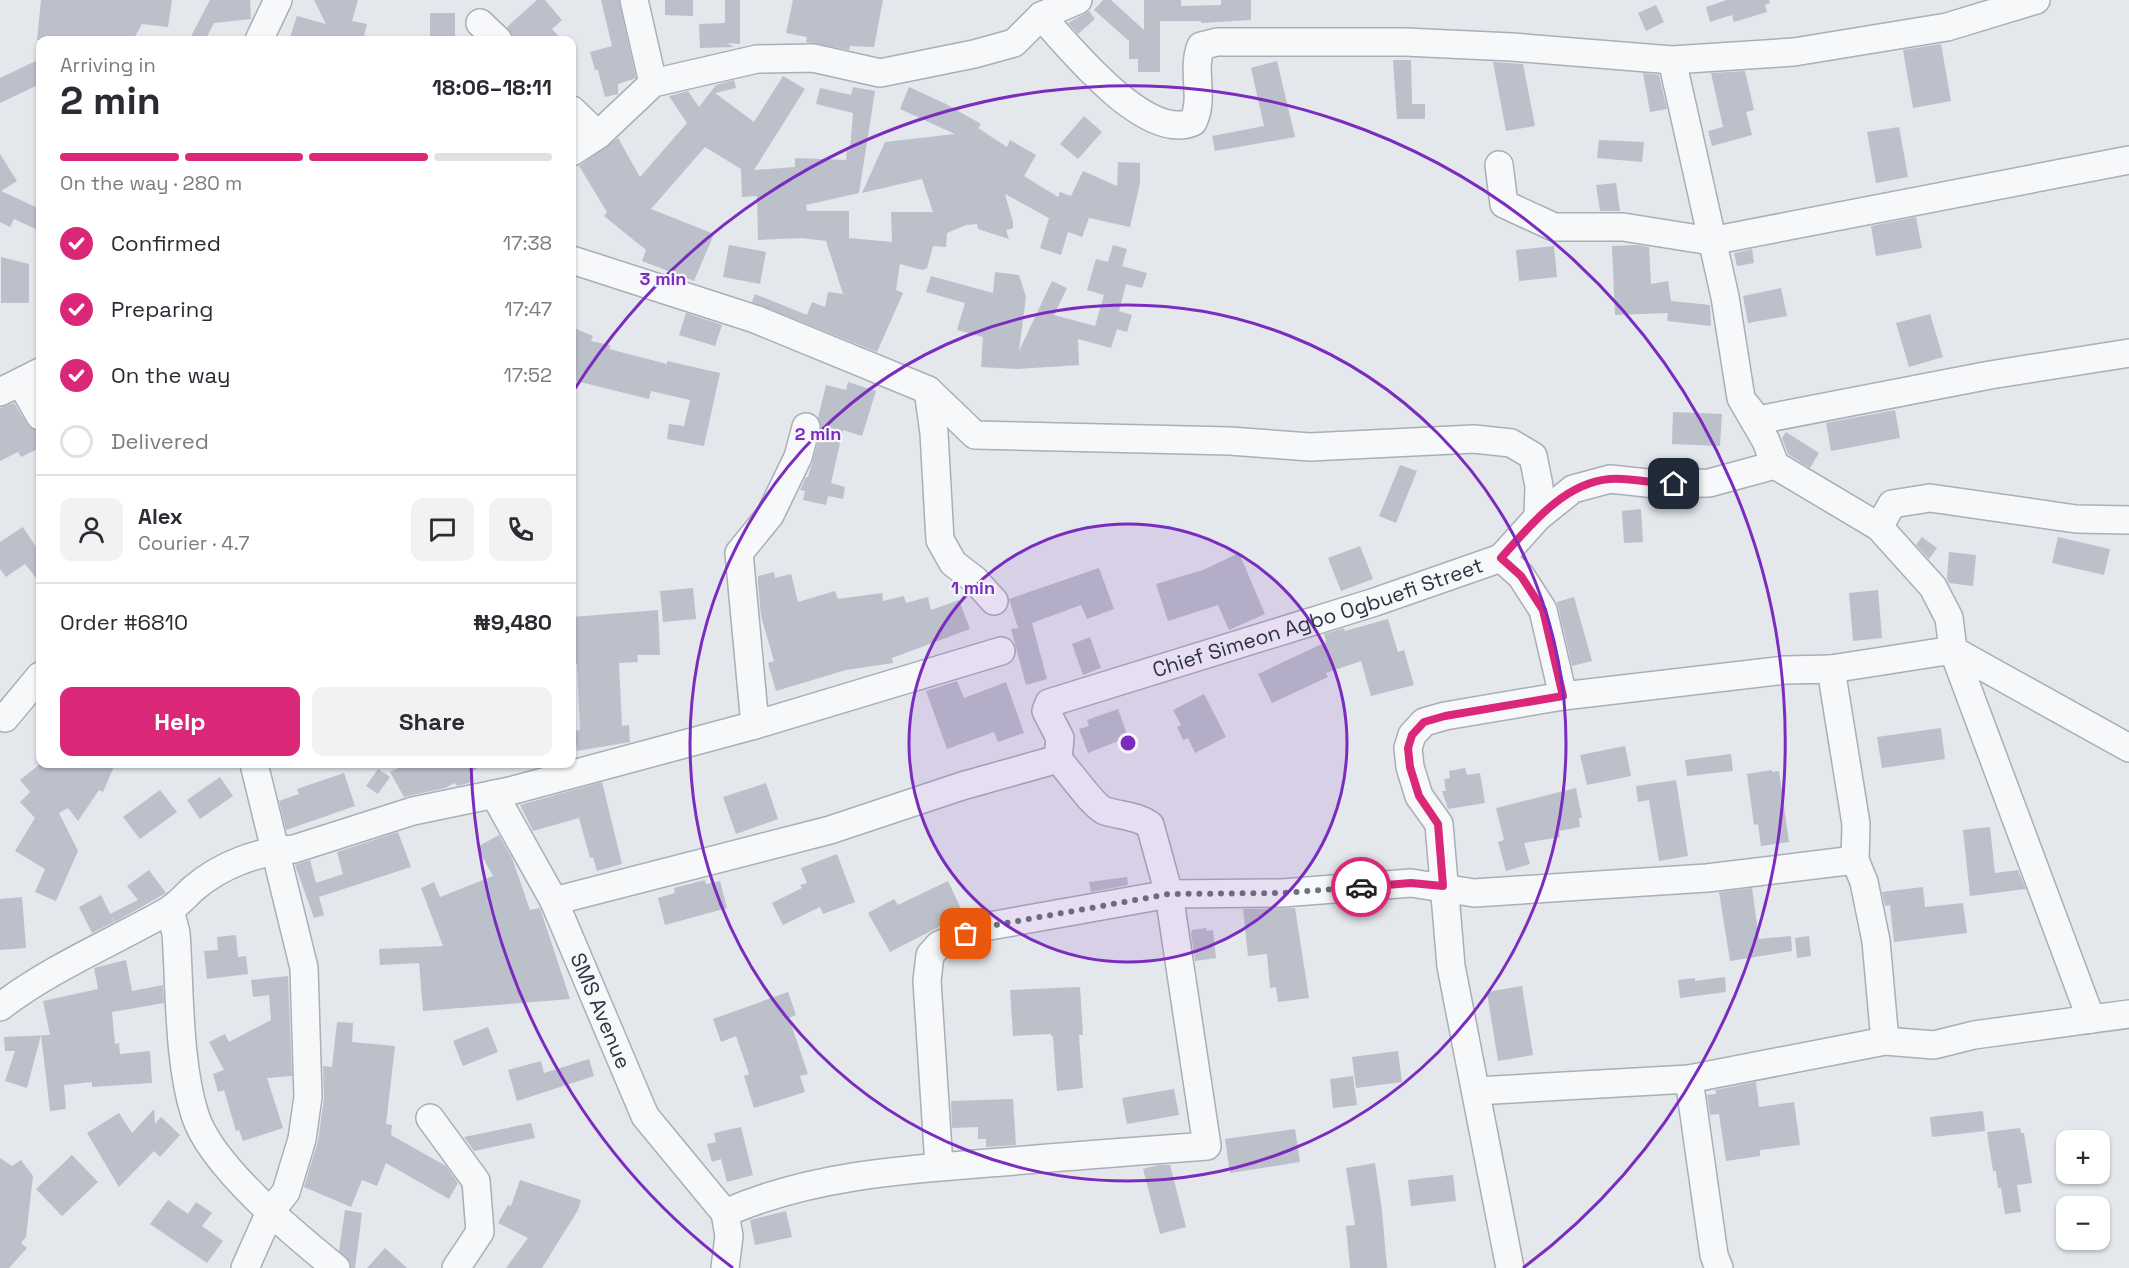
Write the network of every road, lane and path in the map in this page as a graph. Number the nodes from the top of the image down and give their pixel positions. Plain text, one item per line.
1 (278, 0) edge
2 (634, 0) edge
3 (1078, 0) edge
4 (2036, 0) edge
5 (1041, 16) junction
6 (261, 36) edge
7 (1672, 60) junction
8 (653, 83) junction
9 (576, 114) edge
10 (598, 135) junction
11 (576, 149) edge
12 (2129, 160) edge
13 (1499, 165) dead end
14 (1712, 241) junction
15 (576, 261) edge
16 (2129, 352) edge
17 (20, 382) edge
18 (928, 390) junction
19 (1741, 398) junction
20 (36, 409) edge
21 (806, 427) dead end
22 (1774, 465) junction
23 (1538, 517) junction
24 (2129, 520) edge
25 (1879, 527) junction
26 (1501, 558) junction
27 (994, 600) dead end
28 (1953, 650) junction
29 (1001, 651) dead end
30 (1831, 669) junction
31 (36, 681) edge
32 (1563, 696) junction
33 (5, 718) dead end
34 (755, 724) junction
35 (2129, 748) edge
36 (1058, 759) junction
37 (576, 767) edge
38 (255, 768) edge
39 (564, 770) edge
40 (494, 794) junction
41 (277, 850) junction
42 (1855, 860) junction
43 (1443, 886) junction
44 (1169, 894) junction
45 (554, 901) junction
46 (170, 910) junction
47 (0, 1007) edge
48 (2129, 1014) edge
49 (2091, 1019) junction
50 (1885, 1041) junction
51 (1689, 1079) junction
52 (1476, 1091) junction
53 (430, 1118) dead end
54 (939, 1166) junction
55 (270, 1212) junction
56 (725, 1213) junction
57 (245, 1268) edge
58 (336, 1268) edge
59 (456, 1268) edge
60 (725, 1268) edge
61 (1510, 1268) edge
62 (1719, 1268) edge

1 - 6 street
2 - 8 street
3 - 5 street
4 - 7 street
5 - 7 street
5 - 8 street
7 - 14 street
8 - 10 street
9 - 10 street
10 - 11 street
12 - 14 street
13 - 14 street
14 - 19 street
15 - 18 street
16 - 19 street
17 - 20 street
18 - 23 street
18 - 27 street
19 - 22 street
21 - 34 street
22 - 23 street, Chief Simeon Agbo Ogbuefi Street
22 - 25 street
23 - 26 street, Chief Simeon Agbo Ogbuefi Street
24 - 25 street
25 - 28 street
26 - 32 street
26 - 36 street, Chief Simeon Agbo Ogbuefi Street
28 - 30 street
28 - 35 street
28 - 49 street
29 - 34 street
30 - 32 street
30 - 42 street
31 - 33 street
32 - 43 street
34 - 37 street
36 - 44 street
36 - 45 street
38 - 41 street
39 - 40 street
40 - 41 street
40 - 45 street, SMS Avenue
41 - 46 street
41 - 55 street
42 - 43 street
42 - 50 street
43 - 44 street
43 - 52 street
44 - 54 street
44 - 54 street
45 - 56 street, SMS Avenue
46 - 47 street
46 - 55 street
48 - 49 street
49 - 50 street
50 - 51 street
51 - 52 street
51 - 62 street
52 - 61 street
53 - 59 street
54 - 56 street
55 - 57 street
55 - 58 street
56 - 60 street

